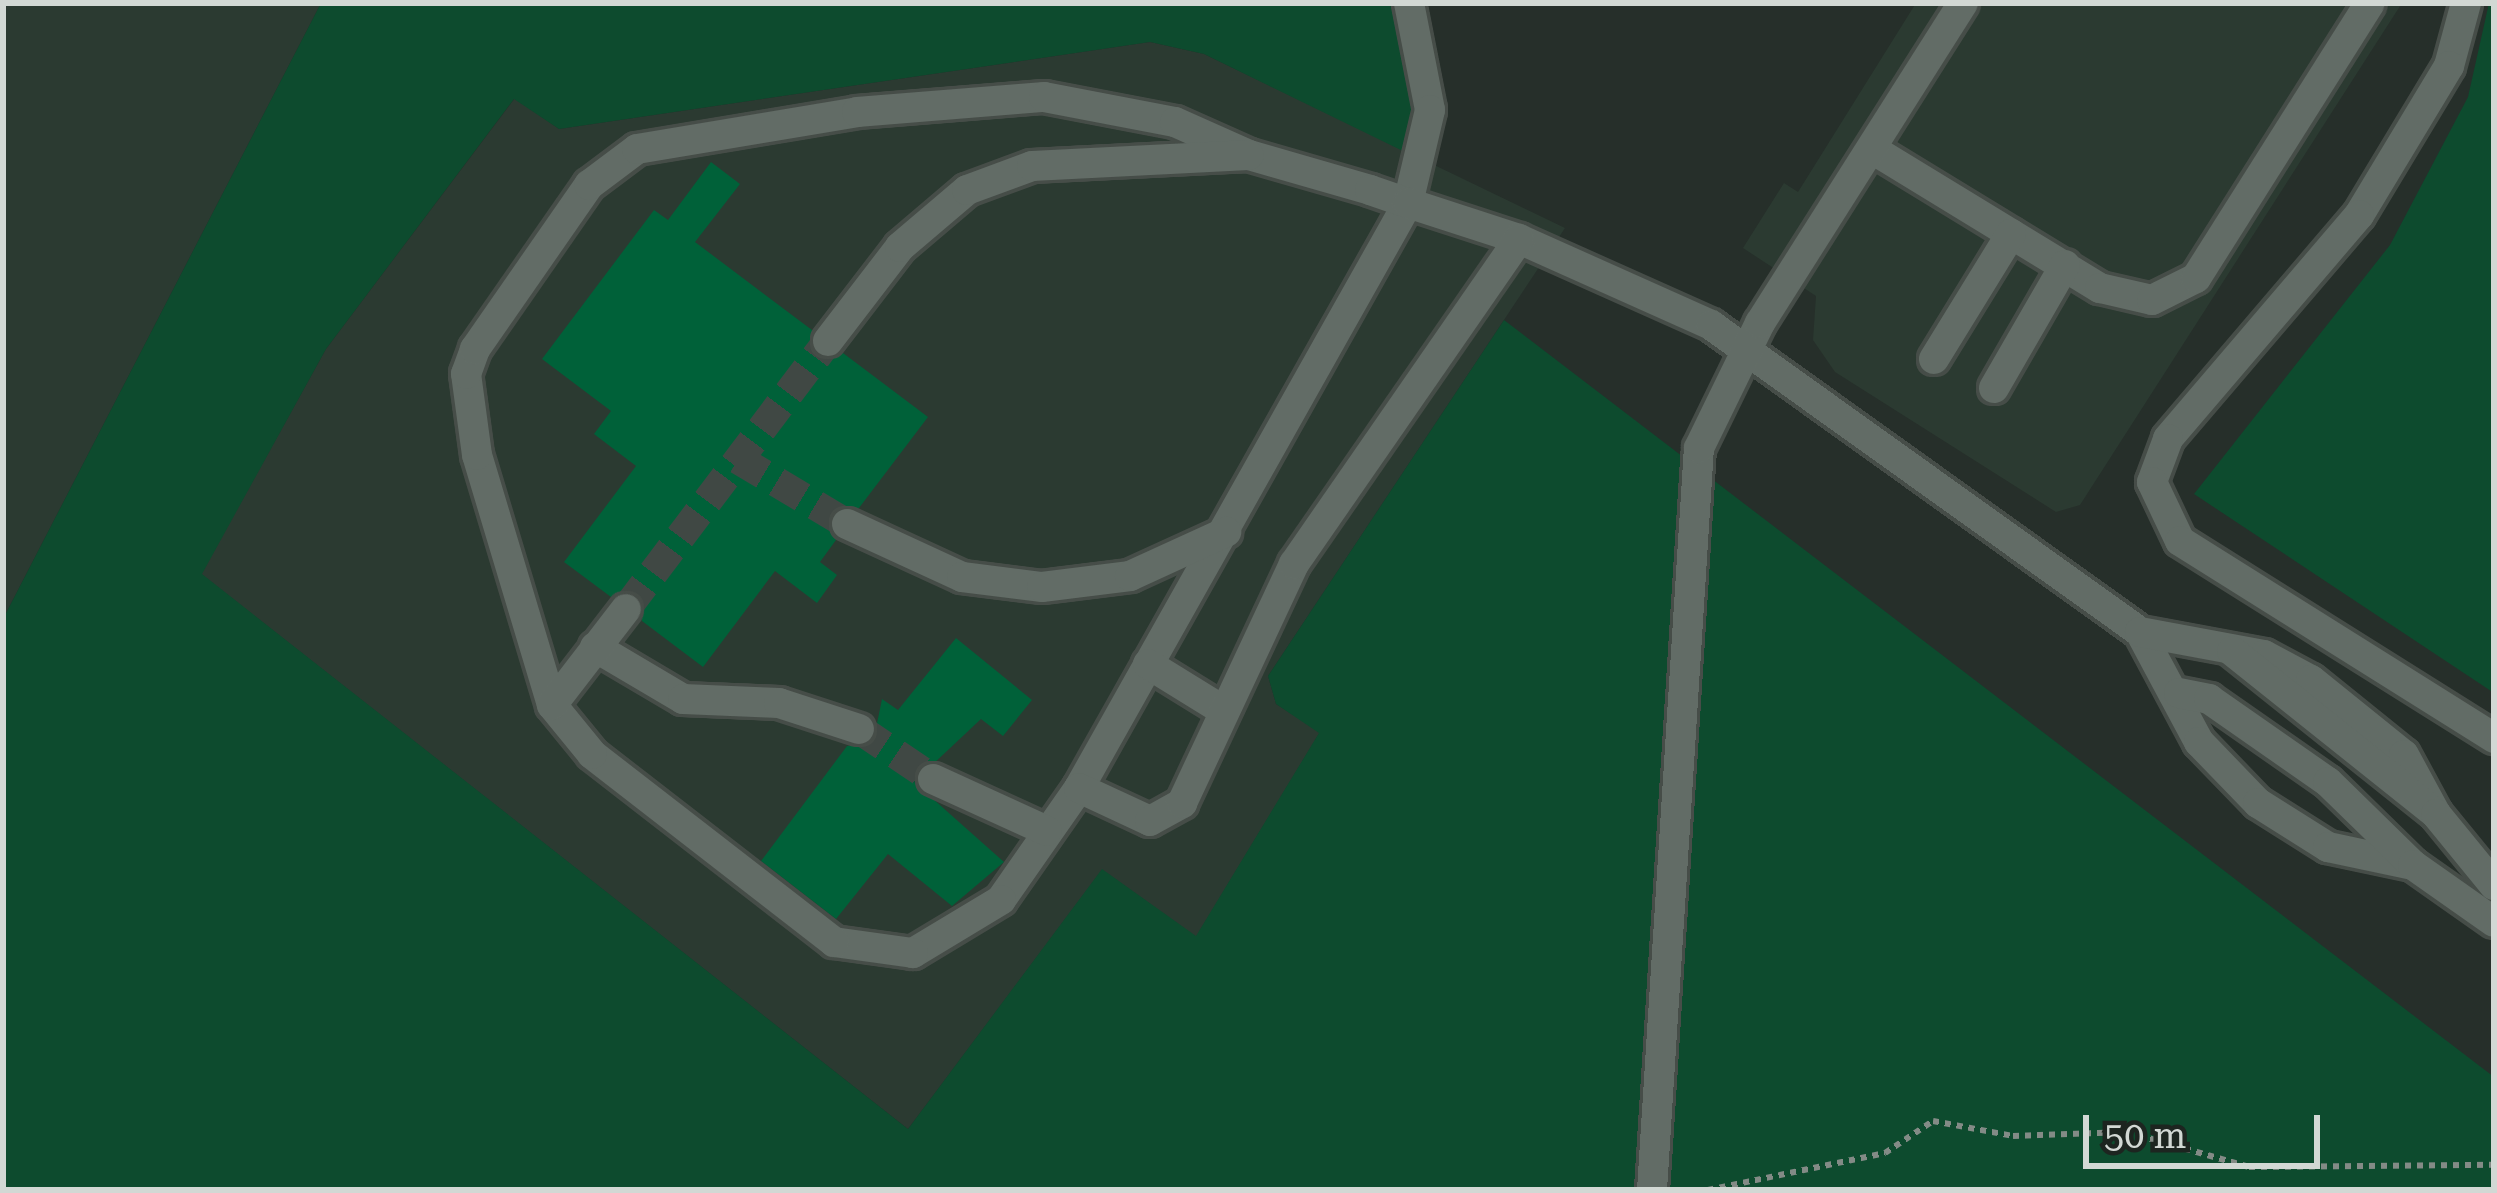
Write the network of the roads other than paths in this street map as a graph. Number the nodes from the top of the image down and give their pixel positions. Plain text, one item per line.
1 (1409, 3) edge
2 (1963, 3) edge
3 (2369, 3) edge
4 (2466, 3) edge
5 (1872, 149) junction
6 (1249, 155) junction
7 (1408, 203) junction
8 (2011, 234) junction
9 (1519, 239) junction
10 (2065, 265) junction
11 (828, 341) tunnel mouth
12 (1753, 356) junction
13 (1934, 358) dead end
14 (1994, 388) dead end
15 (848, 524) tunnel mouth
16 (1226, 532) junction
17 (626, 609) tunnel mouth
18 (2140, 632) junction
19 (596, 647) junction
20 (1148, 664) junction
21 (2179, 693) junction
22 (551, 705) junction
23 (1224, 711) junction
24 (859, 729) tunnel mouth
25 (2494, 738) edge
26 (933, 778) tunnel mouth
27 (1079, 788) junction
28 (1047, 831) junction
29 (2413, 865) junction
30 (2494, 886) edge
31 (2494, 922) edge
32 (1652, 1190) edge

1 - 7 lane
2 - 5 lane
3 - 10 lane
4 - 25 lane
5 - 8 lane
5 - 12 lane
6 - 7 lane
6 - 11 lane
6 - 22 lane
7 - 9 lane
7 - 16 lane
8 - 10 lane
8 - 13 lane
9 - 12 lane
9 - 23 lane
10 - 14 lane
12 - 18 lane
12 - 32 lane
15 - 16 lane
16 - 20 lane
17 - 19 lane
18 - 21 lane
18 - 30 lane
19 - 22 lane
19 - 24 lane
20 - 23 lane
20 - 27 lane
21 - 29 lane
21 - 29 lane
22 - 28 lane
23 - 27 lane
26 - 28 lane
27 - 28 lane
29 - 31 lane

